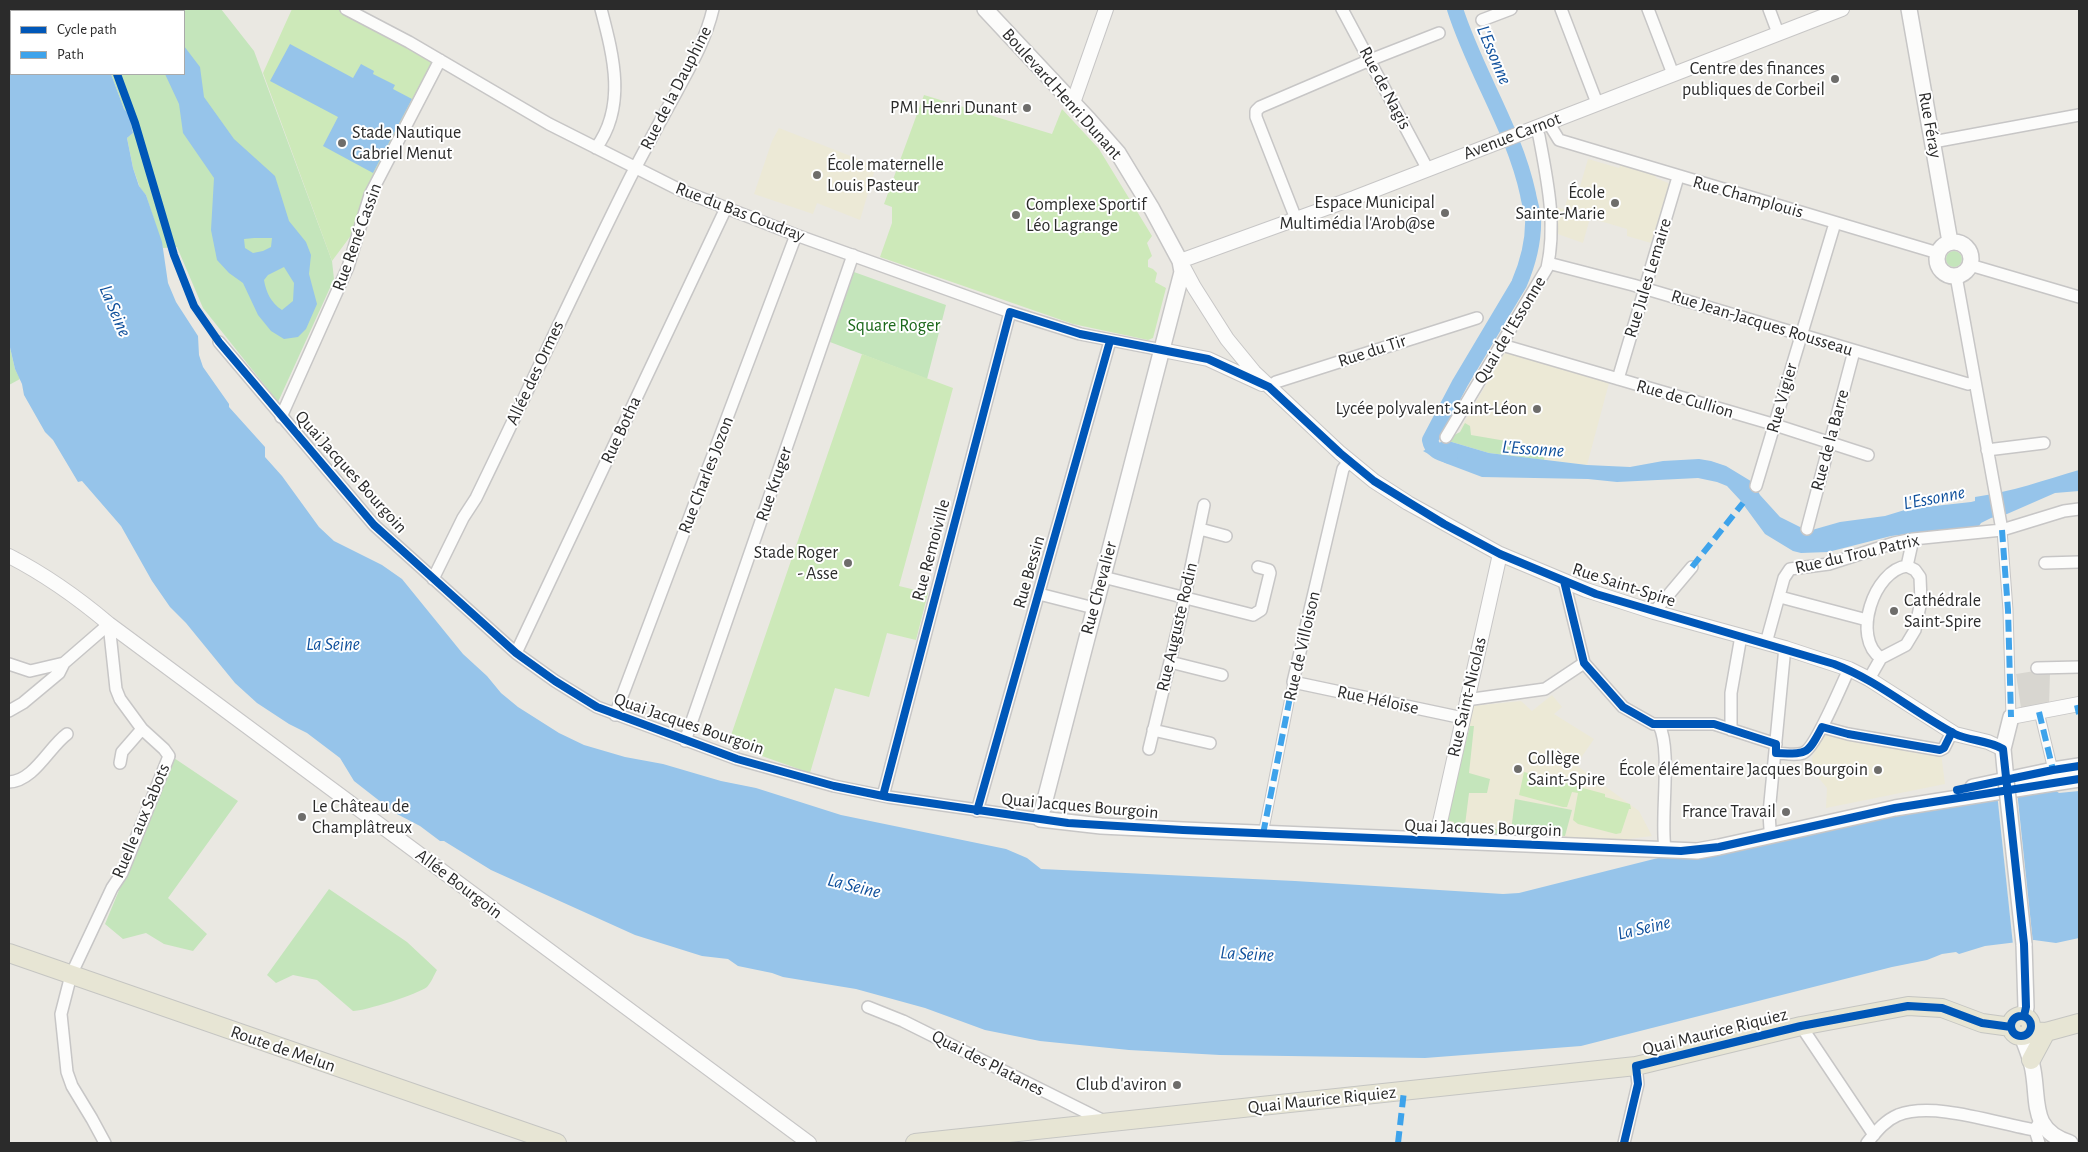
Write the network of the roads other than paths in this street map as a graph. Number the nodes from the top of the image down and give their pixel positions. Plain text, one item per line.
1 (346, 9) edge
2 (601, 9) edge
3 (713, 9) edge
4 (984, 9) edge
5 (1106, 9) edge
6 (1342, 9) edge
7 (1511, 9) edge
8 (1561, 9) edge
9 (1648, 9) edge
10 (1769, 9) edge
11 (1842, 9) edge
12 (1909, 9) edge
13 (1482, 20) dead end
14 (1778, 33) junction
15 (1439, 34) dead end
16 (440, 60) junction
17 (1370, 60) junction
18 (1673, 74) junction
19 (1073, 103) junction
20 (1598, 103) junction
21 (2079, 115) edge
22 (1537, 129) junction
23 (1933, 142) junction
24 (596, 148) junction
25 (636, 167) junction
26 (1427, 168) junction
27 (1678, 176) junction
28 (726, 208) junction
29 (1296, 219) junction
30 (1835, 223) junction
31 (796, 235) junction
32 (1950, 242) junction
33 (1938, 253) junction
34 (853, 255) junction
35 (1180, 262) junction
36 (1548, 263) junction
37 (1970, 265) junction
38 (1956, 276) junction
39 (1187, 285) junction
40 (1645, 288) junction
41 (2079, 297) edge
42 (1010, 312) junction
43 (1477, 318) dead end
44 (1801, 335) junction
45 (1227, 339) junction
46 (1110, 340) junction
47 (219, 342) dead end
48 (1502, 345) junction
49 (1854, 351) junction
50 (1161, 354) junction
51 (1228, 358) junction
52 (1208, 359) junction
53 (1254, 372) junction
54 (1618, 379) junction
55 (1975, 382) junction
56 (1269, 387) junction
57 (281, 417) junction
58 (1774, 425) junction
59 (1446, 437) dead end
60 (1828, 443) junction
61 (2044, 443) dead end
62 (1987, 450) junction
63 (1868, 455) dead end
64 (1349, 460) junction
65 (1756, 486) dead end
66 (1204, 505) dead end
67 (2079, 509) edge
68 (1200, 529) junction
69 (1806, 529) dead end
70 (2002, 530) junction
71 (1226, 536) dead end
72 (1913, 539) junction
73 (1500, 554) junction
74 (9, 556) edge
75 (2079, 562) edge
76 (2045, 563) dead end
77 (1907, 566) junction
78 (1258, 567) dead end
79 (1692, 567) dead end
80 (1103, 577) junction
81 (433, 579) junction
82 (1564, 581) junction
83 (1039, 594) junction
84 (1780, 597) junction
85 (1185, 598) junction
86 (1094, 608) junction
87 (1654, 612) junction
88 (1867, 620) junction
89 (109, 624) junction
90 (1741, 636) junction
91 (1766, 643) junction
92 (1785, 647) junction
93 (516, 653) junction
94 (1881, 658) junction
95 (1170, 662) junction
96 (1584, 662) junction
97 (9, 664) edge
98 (64, 664) junction
99 (2079, 667) edge
100 (2037, 668) dead end
101 (1849, 669) junction
102 (30, 671) junction
103 (1222, 675) dead end
104 (1869, 679) junction
105 (1293, 682) junction
106 (37, 692) junction
107 (1466, 700) junction
108 (2079, 708) edge
109 (9, 711) edge
110 (2039, 712) junction
111 (615, 715) junction
112 (2011, 717) junction
113 (1462, 718) junction
114 (1659, 725) junction
115 (1822, 727) junction
116 (142, 729) junction
117 (1153, 730) junction
118 (1731, 730) junction
119 (1952, 732) junction
120 (67, 734) dead end
121 (685, 740) junction
122 (1210, 743) dead end
123 (1149, 748) dead end
124 (1776, 748) junction
125 (2003, 749) junction
126 (120, 763) dead end
127 (2079, 766) edge
128 (2053, 770) junction
129 (2079, 779) edge
130 (9, 782) edge
131 (2007, 785) junction
132 (882, 796) junction
133 (976, 811) junction
134 (1040, 819) junction
135 (1770, 829) junction
136 (1262, 834) junction
137 (1436, 840) junction
138 (1664, 850) junction
139 (9, 954) edge
140 (71, 975) junction
141 (868, 1007) dead end
142 (2079, 1023) edge
143 (1800, 1026) junction
144 (2027, 1029) junction
145 (2030, 1060) junction
146 (1636, 1066) junction
147 (1107, 1122) junction
148 (2038, 1126) junction
149 (1870, 1139) edge
150 (105, 1143) edge
151 (557, 1143) edge
152 (809, 1143) edge
153 (915, 1143) edge
154 (1624, 1143) edge
155 (2039, 1143) edge
156 (2070, 1143) edge

1 - 16 street, Rue du Bas Coudray
2 - 24 street
3 - 25 street, Rue de la Dauphine
4 - 19 main road, Boulevard Henri Dunant
5 - 19 street
6 - 17 street, Rue de Nagis
7 - 13 street
8 - 20 street
9 - 18 street
10 - 14 street
11 - 14 street, Avenue Carnot
12 - 23 main road, Rue Féray
14 - 18 street, Avenue Carnot
15 - 17 street
16 - 24 street, Rue du Bas Coudray
16 - 57 street, Rue René Cassin
17 - 26 street, Rue de Nagis
17 - 29 street
18 - 20 street, Avenue Carnot
19 - 35 main road, Boulevard Henri Dunant
20 - 22 street, Avenue Carnot
21 - 23 street
22 - 26 street, Avenue Carnot
22 - 27 street, Rue Champlouis
22 - 36 street, Quai de l'Essonne
23 - 32 main road, Rue Féray
24 - 25 street, Rue du Bas Coudray
25 - 28 street, Rue du Bas Coudray
25 - 81 street, Allée des Ormes
26 - 29 street, Avenue Carnot
27 - 30 street, Rue Champlouis
27 - 40 street, Rue Jules Lemaire
28 - 31 street, Rue du Bas Coudray
28 - 93 street, Rue Botha
29 - 35 street, Avenue Carnot
30 - 33 street, Rue Champlouis
30 - 44 street, Rue Vigier
31 - 34 street, Rue du Bas Coudray
31 - 111 street, Rue Charles Jozon
32 - 33 main road
32 - 37 main road
33 - 38 main road
34 - 42 street, Rue du Bas Coudray
34 - 121 street, Rue Kruger
35 - 39 main road, Rue Chevalier
36 - 40 street, Rue Jean-Jacques Rousseau
36 - 48 street, Quai de l'Essonne
37 - 38 main road
37 - 41 street
38 - 55 street
39 - 45 street, Rue Saint-Spire
39 - 50 main road, Rue Chevalier
40 - 44 street, Rue Jean-Jacques Rousseau
40 - 54 street, Rue Jules Lemaire
42 - 46 street, Rue du Bas Coudray
42 - 132 street, Rue Remoiville
43 - 56 street, Rue du Tir
44 - 49 street, Rue Jean-Jacques Rousseau
44 - 58 street, Rue Vigier
45 - 51 street
45 - 53 street, Rue Saint-Spire
46 - 50 street, Rue du Bas Coudray
46 - 83 street, Rue Bessin
47 - 57 street, Quai Jacques Bourgoin
48 - 54 street, Rue de Cullion
48 - 59 street, Quai de l'Essonne
49 - 55 street, Rue Jean-Jacques Rousseau
49 - 60 street, Rue de la Barre
50 - 52 street, Rue Saint-Spire
50 - 80 main road, Rue Chevalier
51 - 52 street
51 - 53 street
52 - 56 street, Rue Saint-Spire
53 - 56 street, Rue Saint-Spire
54 - 58 street, Rue de Cullion
55 - 62 street
56 - 64 street, Rue Saint-Spire
57 - 81 street, Quai Jacques Bourgoin
58 - 60 street, Rue de Cullion
58 - 65 street, Rue Vigier
60 - 63 street, Rue de Cullion
60 - 69 street, Rue de la Barre
61 - 62 street
62 - 70 street
64 - 73 street, Rue Saint-Spire
64 - 105 street, Rue de Villoison
66 - 68 street, Rue Auguste Rodin
67 - 70 street, Rue du Trou Patrix
68 - 71 street
68 - 85 street, Rue Auguste Rodin
70 - 72 street, Rue du Trou Patrix
70 - 112 street
72 - 77 street
72 - 84 street, Rue du Trou Patrix
73 - 82 street, Rue Saint-Spire
73 - 107 street, Rue Saint-Nicolas
74 - 89 street, Allée Bourgoin
75 - 76 street
77 - 88 street
77 - 94 street
78 - 85 street
79 - 87 street
80 - 85 street
80 - 86 main road, Rue Chevalier
81 - 93 street, Quai Jacques Bourgoin
82 - 87 street, Rue Saint-Spire
82 - 96 street
83 - 86 street
83 - 133 street, Rue Bessin
84 - 88 street
84 - 91 street, Rue du Trou Patrix
85 - 95 street, Rue Auguste Rodin
86 - 134 main road, Rue Chevalier
87 - 90 street, Rue Saint-Spire
88 - 94 street
89 - 98 street
89 - 116 street, Ruelle aux Sabots
89 - 152 street, Allée Bourgoin
90 - 91 street, Rue Saint-Spire
90 - 118 street
91 - 92 street, Rue Saint-Spire
92 - 101 street, Rue Saint-Spire
92 - 124 street
93 - 111 street, Quai Jacques Bourgoin
94 - 104 street
95 - 103 street
95 - 117 street, Rue Auguste Rodin
96 - 107 street
96 - 114 street
97 - 102 street
98 - 102 street
98 - 106 street
99 - 100 street
101 - 104 street, Rue Saint-Spire
101 - 115 street
102 - 106 street
104 - 119 street, Rue Saint-Spire
105 - 113 street, Rue Héloïse
105 - 136 street, Rue de Villoison
106 - 109 street
107 - 113 street, Rue Saint-Nicolas
108 - 110 street
110 - 112 street
110 - 128 street
111 - 121 street, Quai Jacques Bourgoin
112 - 125 main road
113 - 137 street, Rue Saint-Nicolas
114 - 118 street
114 - 138 street
115 - 119 street
115 - 124 street
116 - 126 street
116 - 140 street, Ruelle aux Sabots
117 - 122 street
117 - 123 street, Rue Auguste Rodin
118 - 124 street
119 - 125 street, Rue Saint-Spire
120 - 130 street
121 - 132 street, Quai Jacques Bourgoin
124 - 135 street
125 - 131 main road
127 - 128 main road
128 - 131 main road
129 - 131 main road
131 - 135 main road, Quai Jacques Bourgoin
131 - 138 main road, Quai Jacques Bourgoin
131 - 144 main road, bridge
132 - 133 street, Quai Jacques Bourgoin
133 - 134 street, Quai Jacques Bourgoin
134 - 136 main road, Quai Jacques Bourgoin
135 - 138 main road, Quai Jacques Bourgoin
136 - 137 main road, Quai Jacques Bourgoin
137 - 138 main road, Quai Jacques Bourgoin
139 - 140 main road, Route de Melun
140 - 150 street
140 - 151 main road, Route de Melun
141 - 147 street, Quai des Platanes
142 - 144 main road
143 - 144 main road, Quai Maurice Riquiez
143 - 146 main road, Quai Maurice Riquiez
143 - 149 street
144 - 145 main road
144 - 145 main road
145 - 148 main road
146 - 147 main road, Quai Maurice Riquiez
146 - 154 street
147 - 153 main road, Quai Maurice Riquiez
148 - 149 street
148 - 155 street
148 - 156 main road

